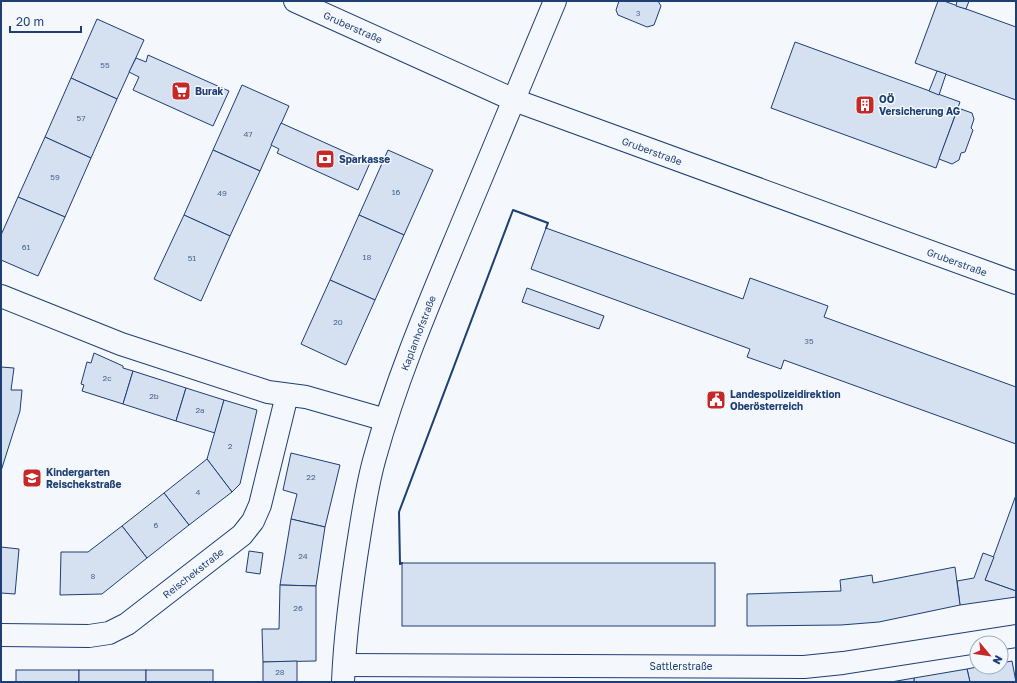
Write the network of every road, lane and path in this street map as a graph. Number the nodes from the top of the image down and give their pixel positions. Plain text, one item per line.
1 (295, 1) edge
2 (555, 1) edge
3 (514, 100) junction
4 (1016, 283) edge
5 (1, 296) edge
6 (287, 395) junction
7 (386, 420) junction
8 (1, 635) edge
9 (1016, 636) edge
10 (343, 674) edge
11 (738, 674) edge

1 - 3 street, Gruberstraße
2 - 3 street, Kaplanhofstraße
3 - 4 street, Gruberstraße
3 - 7 street, Kaplanhofstraße
5 - 6 street
6 - 7 street
6 - 8 street, Reischekstraße
7 - 10 street, Kaplanhofstraße
9 - 11 street, Sattlerstraße
10 - 11 street, Sattlerstraße

